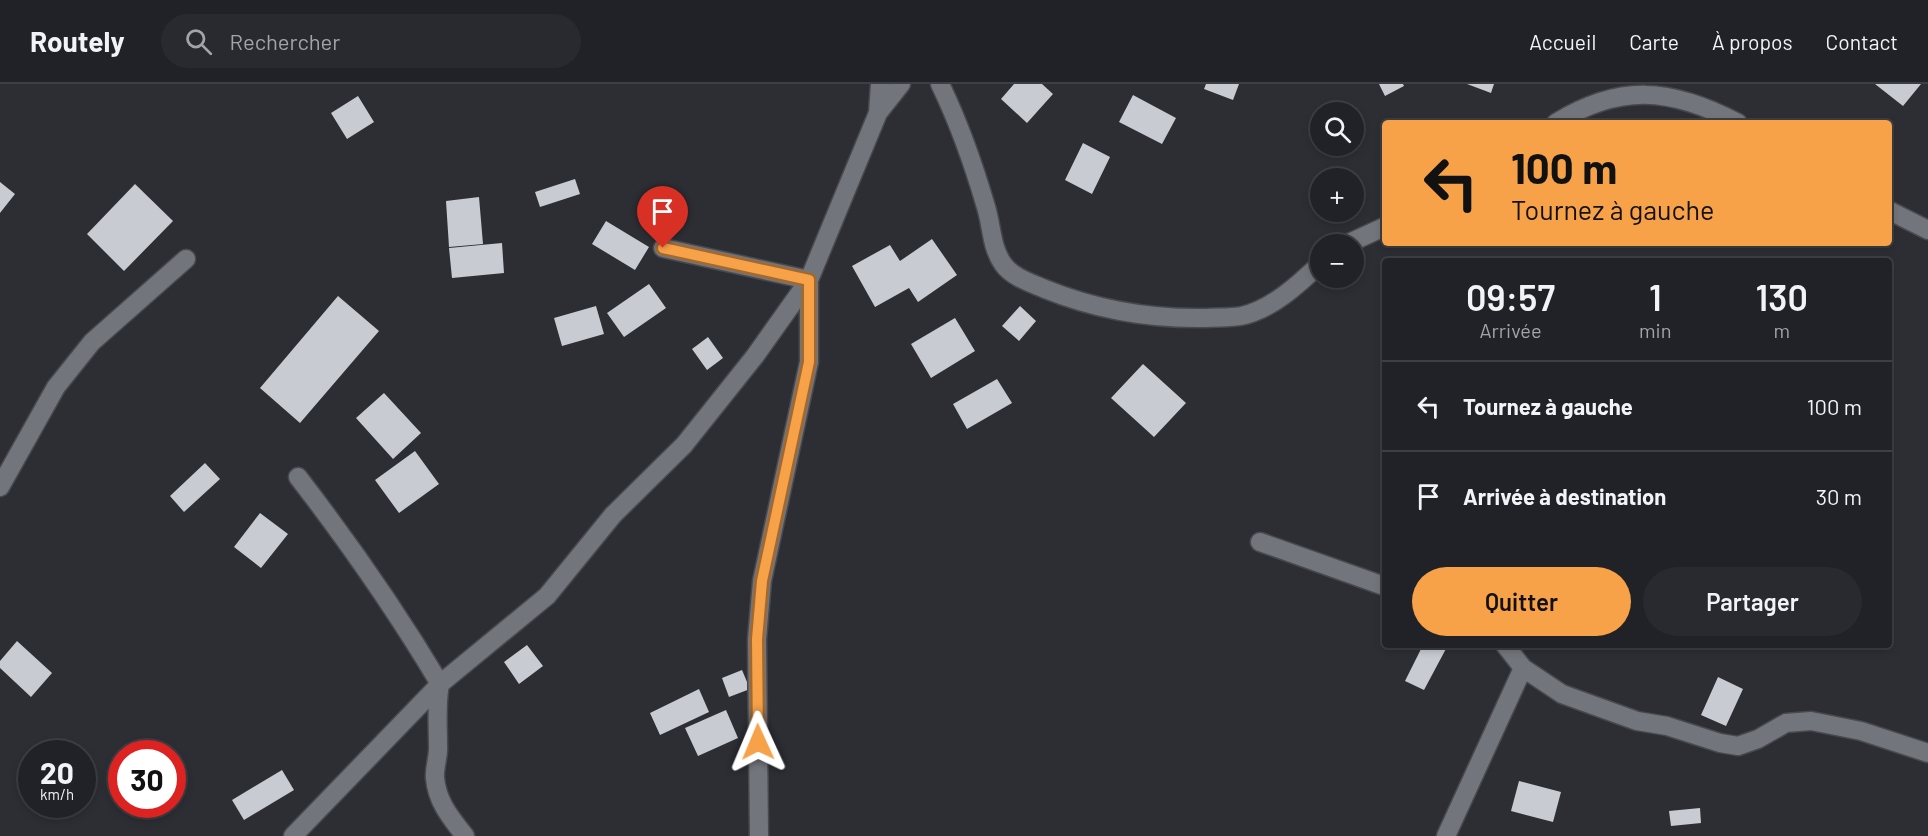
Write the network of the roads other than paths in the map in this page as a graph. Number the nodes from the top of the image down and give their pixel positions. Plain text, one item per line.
1 (880, 84) edge
2 (901, 84) edge
3 (940, 84) edge
4 (878, 113) junction
5 (1559, 120) edge
6 (1732, 120) edge
7 (1892, 212) edge
8 (1382, 228) edge
9 (1928, 230) edge
10 (1364, 236) edge
11 (663, 248) dead end
12 (186, 259) dead end
13 (1310, 273) edge
14 (809, 280) junction
15 (298, 477) dead end
16 (0, 487) edge
17 (1260, 542) dead end
18 (1382, 585) edge
19 (1507, 648) edge
20 (1523, 668) junction
21 (440, 684) junction
22 (1928, 753) edge
23 (293, 836) edge
24 (465, 836) edge
25 (759, 836) edge
26 (1446, 836) edge

1 - 4 street
2 - 4 street
3 - 13 street
4 - 14 street
5 - 6 street
7 - 9 street
8 - 10 street
11 - 14 street
12 - 16 street
14 - 21 street
14 - 25 street
15 - 21 street
17 - 18 street
19 - 20 street
20 - 22 street
20 - 26 street
21 - 23 street
21 - 24 street

